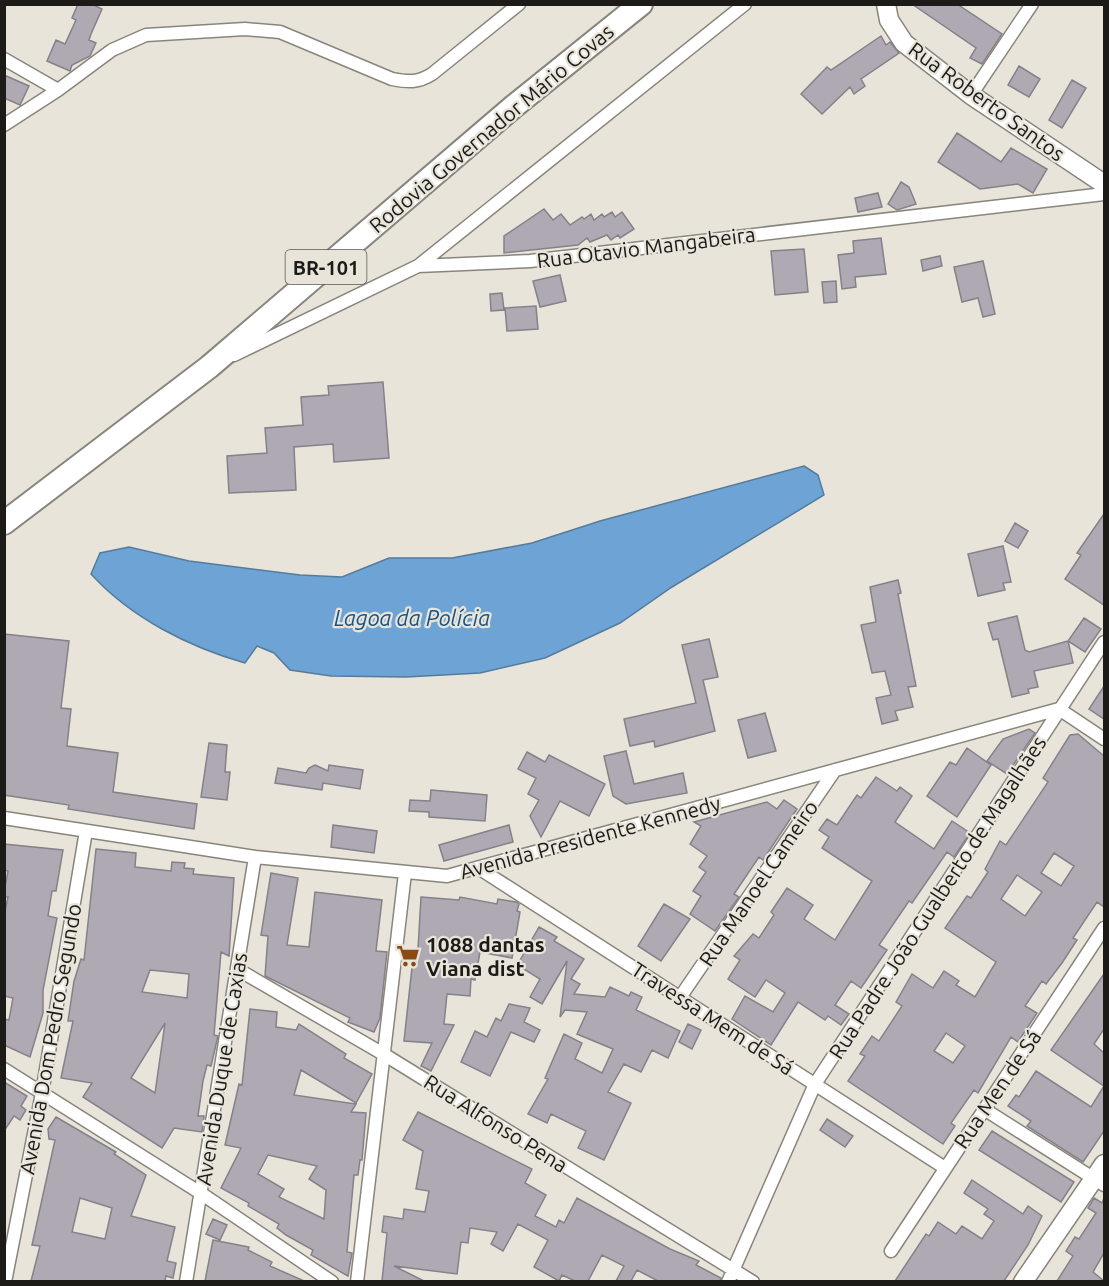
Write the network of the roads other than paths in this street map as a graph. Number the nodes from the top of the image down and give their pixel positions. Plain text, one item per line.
1 (519, 4) edge
2 (642, 4) edge
3 (745, 4) edge
4 (886, 4) edge
5 (1032, 4) edge
6 (4, 59) edge
7 (58, 90) junction
8 (971, 95) junction
9 (4, 125) edge
10 (1104, 184) edge
11 (1104, 194) edge
12 (418, 266) junction
13 (209, 367) junction
14 (4, 523) edge
15 (1104, 642) edge
16 (1059, 710) junction
17 (1104, 739) edge
18 (835, 770) junction
19 (4, 818) edge
20 (86, 831) junction
21 (255, 857) junction
22 (480, 869) junction
23 (405, 873) junction
24 (1104, 928) edge
25 (237, 969) junction
26 (681, 996) junction
27 (385, 1055) junction
28 (4, 1069) edge
29 (815, 1084) junction
30 (42, 1093) junction
31 (984, 1109) junction
32 (945, 1168) junction
33 (1101, 1176) edge
34 (202, 1194) junction
35 (891, 1251) dead end
36 (734, 1270) junction
37 (5, 1281) edge
38 (186, 1281) edge
39 (332, 1281) edge
40 (357, 1281) edge
41 (728, 1281) edge
42 (753, 1281) edge
43 (1023, 1281) edge

1 - 7 street
2 - 13 highway, Rodovia Governador Mário Covas / BR-101
3 - 12 street
4 - 8 main road, Rua Roberto Santos
5 - 8 street
6 - 7 street
7 - 9 street
8 - 10 main road, Rua Roberto Santos
11 - 12 street, Rua Otavio Mangabeira
12 - 13 street, Rua Otavio Mangabeira
13 - 14 highway, Rodovia Governador Mário Covas / BR-101
15 - 16 street, Rua Padre João Gualberto de Magalhães
16 - 17 street
16 - 18 street, Avenida Presidente Kennedy
16 - 29 street, Rua Padre João Gualberto de Magalhães
18 - 22 street, Avenida Presidente Kennedy
18 - 26 street, Rua Manoel Cameiro
19 - 20 street, Avenida Presidente Kennedy
20 - 21 street, Avenida Presidente Kennedy
20 - 30 street, Avenida Dom Pedro Segundo
21 - 23 street, Avenida Presidente Kennedy
21 - 25 street, Avenida Duque de Caxias
22 - 23 street, Avenida Presidente Kennedy
22 - 26 street, Travessa Mem de Sá
23 - 27 street
24 - 31 street, Rua Men de Sá
25 - 27 street, Rua Alfonso Pena
25 - 34 street, Avenida Duque de Caxias
26 - 29 street, Travessa Mem de Sá
27 - 36 street, Rua Alfonso Pena
27 - 40 street
28 - 30 street
29 - 32 street, Travessa Mem de Sá
29 - 36 street, Rua Padre João Gualberto de Magalhães
30 - 34 street
30 - 37 street, Avenida Dom Pedro Segundo
31 - 32 street, Rua Men de Sá
31 - 33 street
32 - 35 street, Rua Men de Sá
33 - 43 main road
34 - 38 street, Avenida Duque de Caxias
34 - 39 street
36 - 41 street, Rua Padre João Gualberto de Magalhães
36 - 42 street, Rua Alfonso Pena

